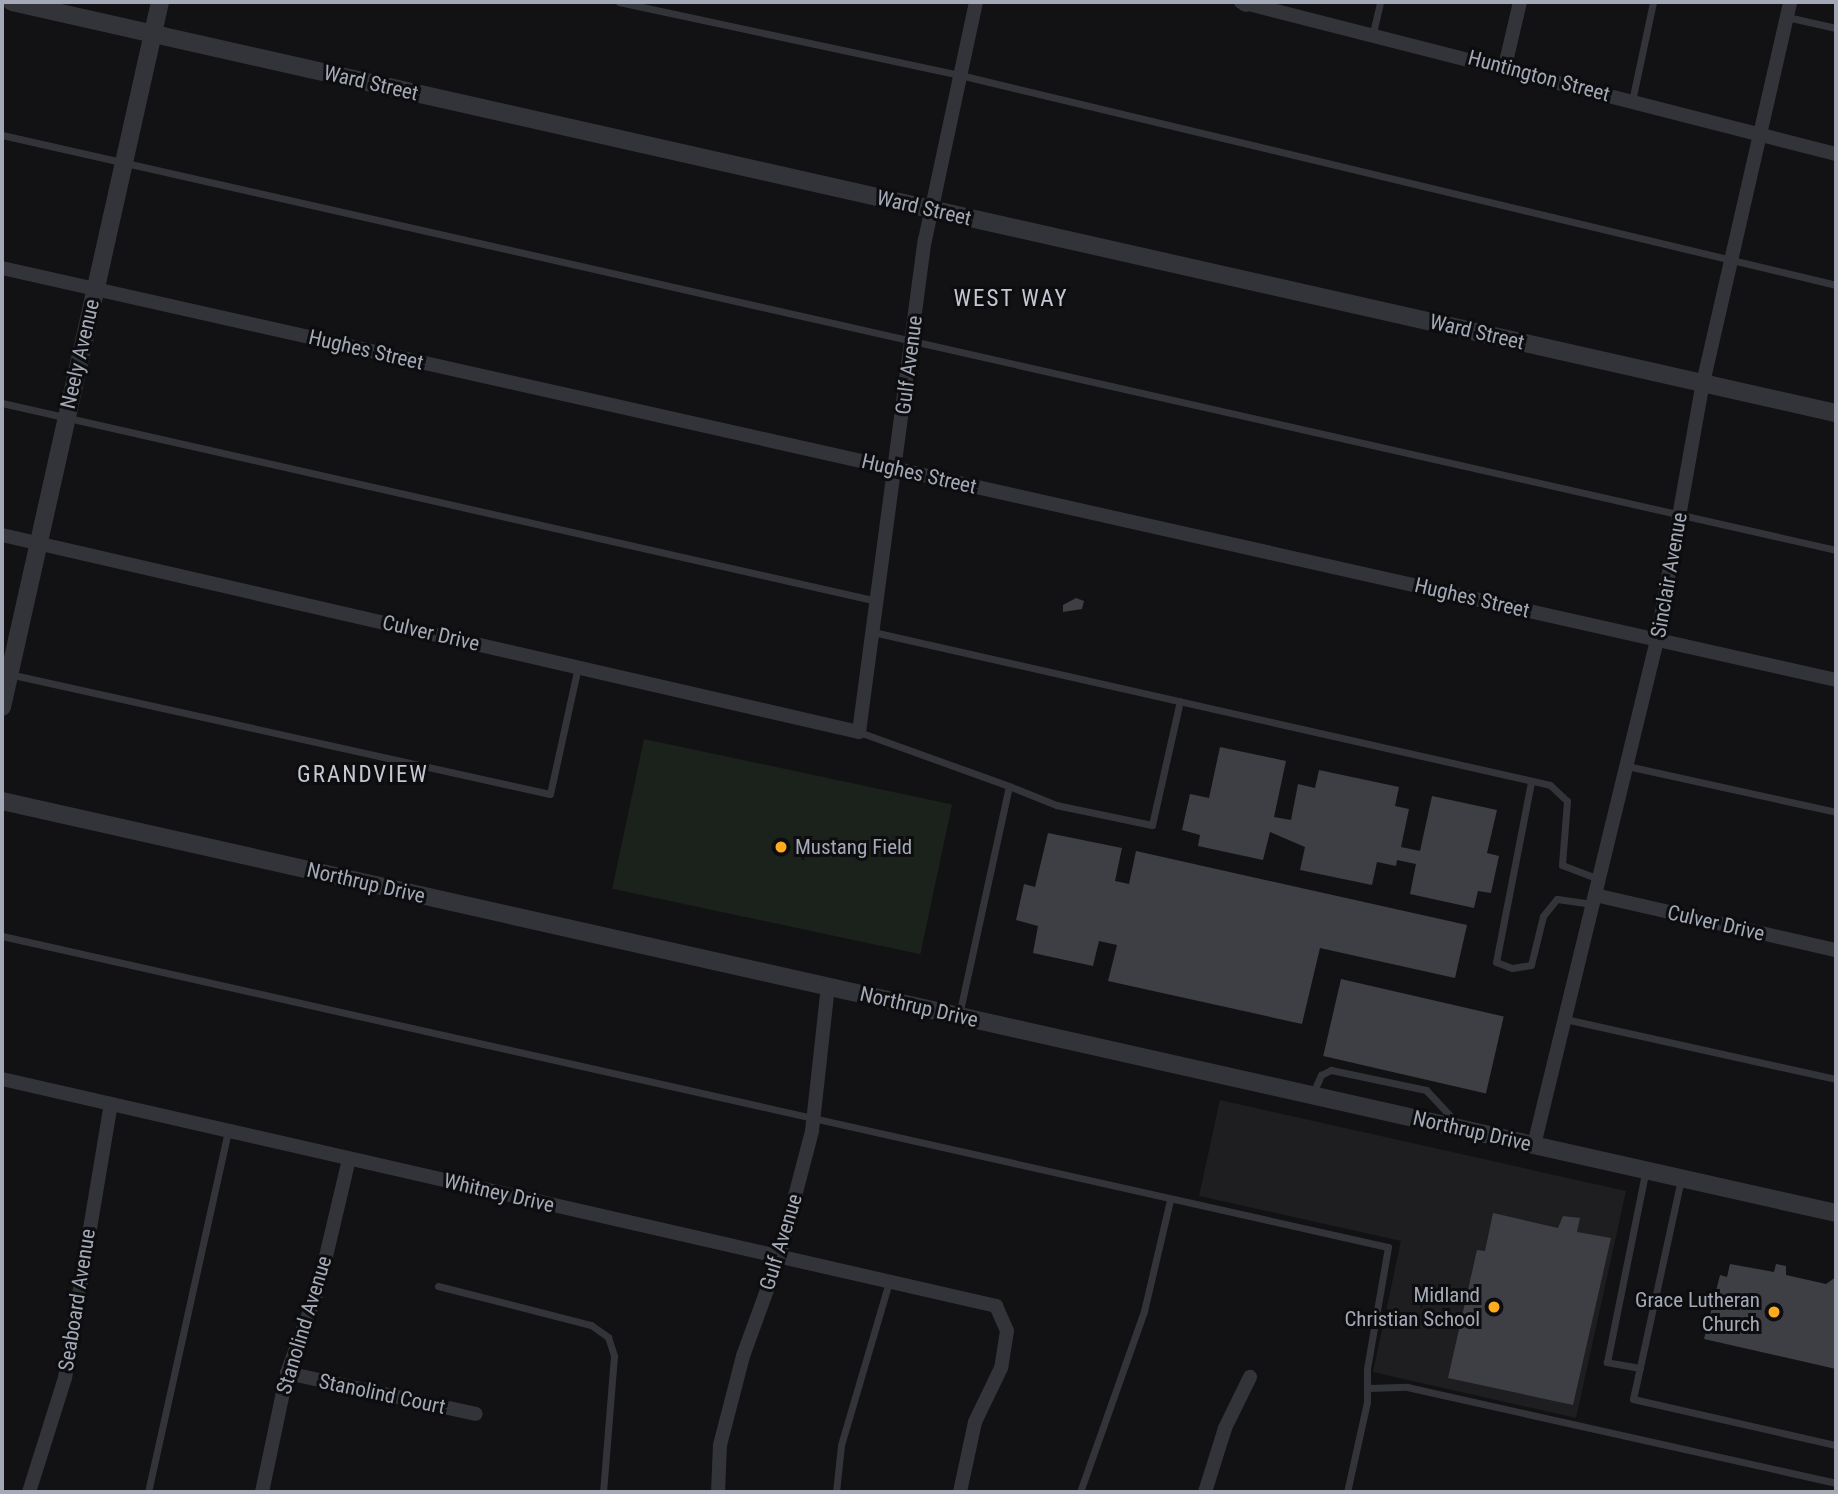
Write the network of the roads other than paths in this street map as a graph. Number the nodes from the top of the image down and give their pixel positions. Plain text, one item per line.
1 (160, 2) edge
2 (619, 2) edge
3 (976, 2) edge
4 (1244, 2) edge
5 (1380, 2) edge
6 (1520, 2) edge
7 (1653, 2) edge
8 (1790, 2) edge
9 (22, 3) edge
10 (1786, 17) junction
11 (1836, 28) edge
12 (1373, 33) junction
13 (153, 34) junction
14 (1505, 66) junction
15 (960, 75) junction
16 (1632, 101) junction
17 (2, 135) edge
18 (1759, 136) junction
19 (1836, 154) edge
20 (123, 164) junction
21 (931, 209) junction
22 (1732, 260) junction
23 (2, 268) edge
24 (1836, 285) edge
25 (95, 289) junction
26 (912, 341) junction
27 (1703, 383) junction
28 (2, 403) edge
29 (1836, 413) edge
30 (66, 418) junction
31 (895, 469) junction
32 (1680, 514) junction
33 (2, 535) edge
34 (38, 544) junction
35 (1836, 550) edge
36 (877, 601) junction
37 (873, 632) junction
38 (1657, 640) junction
39 (578, 667) junction
40 (6, 673) edge
41 (1836, 680) edge
42 (1180, 701) junction
43 (2, 707) edge
44 (859, 732) junction
45 (1627, 766) junction
46 (1531, 782) junction
47 (1009, 786) junction
48 (2, 801) edge
49 (1836, 812) edge
50 (1599, 879) junction
51 (1594, 900) junction
52 (2, 936) edge
53 (1836, 950) edge
54 (828, 987) junction
55 (959, 1016) junction
56 (1565, 1019) junction
57 (2, 1079) edge
58 (1836, 1079) edge
59 (1312, 1095) junction
60 (111, 1104) junction
61 (814, 1116) junction
62 (1462, 1129) junction
63 (228, 1131) junction
64 (1534, 1145) junction
65 (349, 1158) junction
66 (1646, 1170) junction
67 (1682, 1178) junction
68 (1170, 1200) junction
69 (1836, 1213) edge
70 (779, 1257) junction
71 (889, 1282) junction
72 (438, 1286) dead end
73 (1640, 1368) junction
74 (287, 1373) junction
75 (1250, 1377) dead end
76 (1369, 1388) junction
77 (476, 1414) dead end
78 (1836, 1445) edge
79 (1836, 1483) edge
80 (29, 1492) edge
81 (148, 1492) edge
82 (262, 1492) edge
83 (603, 1492) edge
84 (718, 1492) edge
85 (836, 1492) edge
86 (960, 1492) edge
87 (1080, 1492) edge
88 (1205, 1492) edge
89 (1347, 1492) edge

1 - 13 street, Neely Avenue
2 - 15 lane
3 - 15 street, Gulf Avenue
4 - 12 street, Huntington Street
5 - 12 lane
6 - 14 street
7 - 16 lane
8 - 10 street, Sinclair Avenue
9 - 13 street, Ward Street
10 - 11 lane
10 - 18 street, Sinclair Avenue
12 - 14 street, Huntington Street
13 - 20 street, Neely Avenue
13 - 21 street, Ward Street
14 - 16 street, Huntington Street
15 - 21 street, Gulf Avenue
15 - 22 lane
16 - 18 street, Huntington Street
17 - 20 lane
18 - 19 street, Huntington Street
18 - 22 street, Sinclair Avenue
20 - 25 street, Neely Avenue
20 - 26 lane
21 - 26 street, Gulf Avenue
21 - 27 street, Ward Street
22 - 24 lane
22 - 27 street, Sinclair Avenue
23 - 25 street, Hughes Street
25 - 30 street, Neely Avenue
25 - 31 street, Hughes Street
26 - 31 street, Gulf Avenue
26 - 32 lane
27 - 29 street, Ward Street
27 - 32 street, Sinclair Avenue
28 - 30 lane
30 - 34 street, Neely Avenue
30 - 36 lane
31 - 36 street, Gulf Avenue
31 - 38 street, Hughes Street
32 - 35 lane
32 - 38 street, Sinclair Avenue
33 - 34 street, Culver Drive
34 - 39 street, Culver Drive
34 - 40 street, Neely Avenue
36 - 37 street, Gulf Avenue
37 - 42 lane
37 - 44 street, Gulf Avenue
38 - 41 street, Hughes Street
38 - 45 street, Sinclair Avenue
39 - 40 lane
39 - 44 street, Culver Drive
40 - 43 street, Neely Avenue
42 - 46 lane
42 - 47 lane
44 - 47 lane
45 - 49 lane
45 - 50 street, Sinclair Avenue
46 - 50 lane
46 - 51 lane
47 - 55 lane
48 - 54 street, Northrup Drive
50 - 51 street, Sinclair Avenue
51 - 53 street, Culver Drive
51 - 56 street, Sinclair Avenue
52 - 61 lane
54 - 55 street, Northrup Drive
54 - 61 street, Gulf Avenue
55 - 59 street, Northrup Drive
56 - 58 lane
56 - 64 street, Sinclair Avenue
57 - 60 street, Whitney Drive
59 - 62 street, Northrup Drive
59 - 62 lane
60 - 63 street, Whitney Drive
60 - 80 street, Seaboard Avenue
61 - 68 lane
61 - 70 street, Gulf Avenue
62 - 64 street, Northrup Drive
63 - 65 street, Whitney Drive
63 - 81 lane
64 - 66 street, Northrup Drive
65 - 70 street, Whitney Drive
65 - 74 street, Stanolind Avenue
66 - 67 street, Northrup Drive
66 - 73 lane
67 - 69 street, Northrup Drive
67 - 73 lane
68 - 76 lane
68 - 87 lane
70 - 71 street, Whitney Drive
70 - 84 street, Gulf Avenue
71 - 85 lane
71 - 86 street, Whitney Drive
72 - 83 lane
73 - 78 lane
74 - 77 street, Stanolind Court
74 - 82 street, Stanolind Avenue
75 - 88 street
76 - 79 lane
76 - 89 lane

